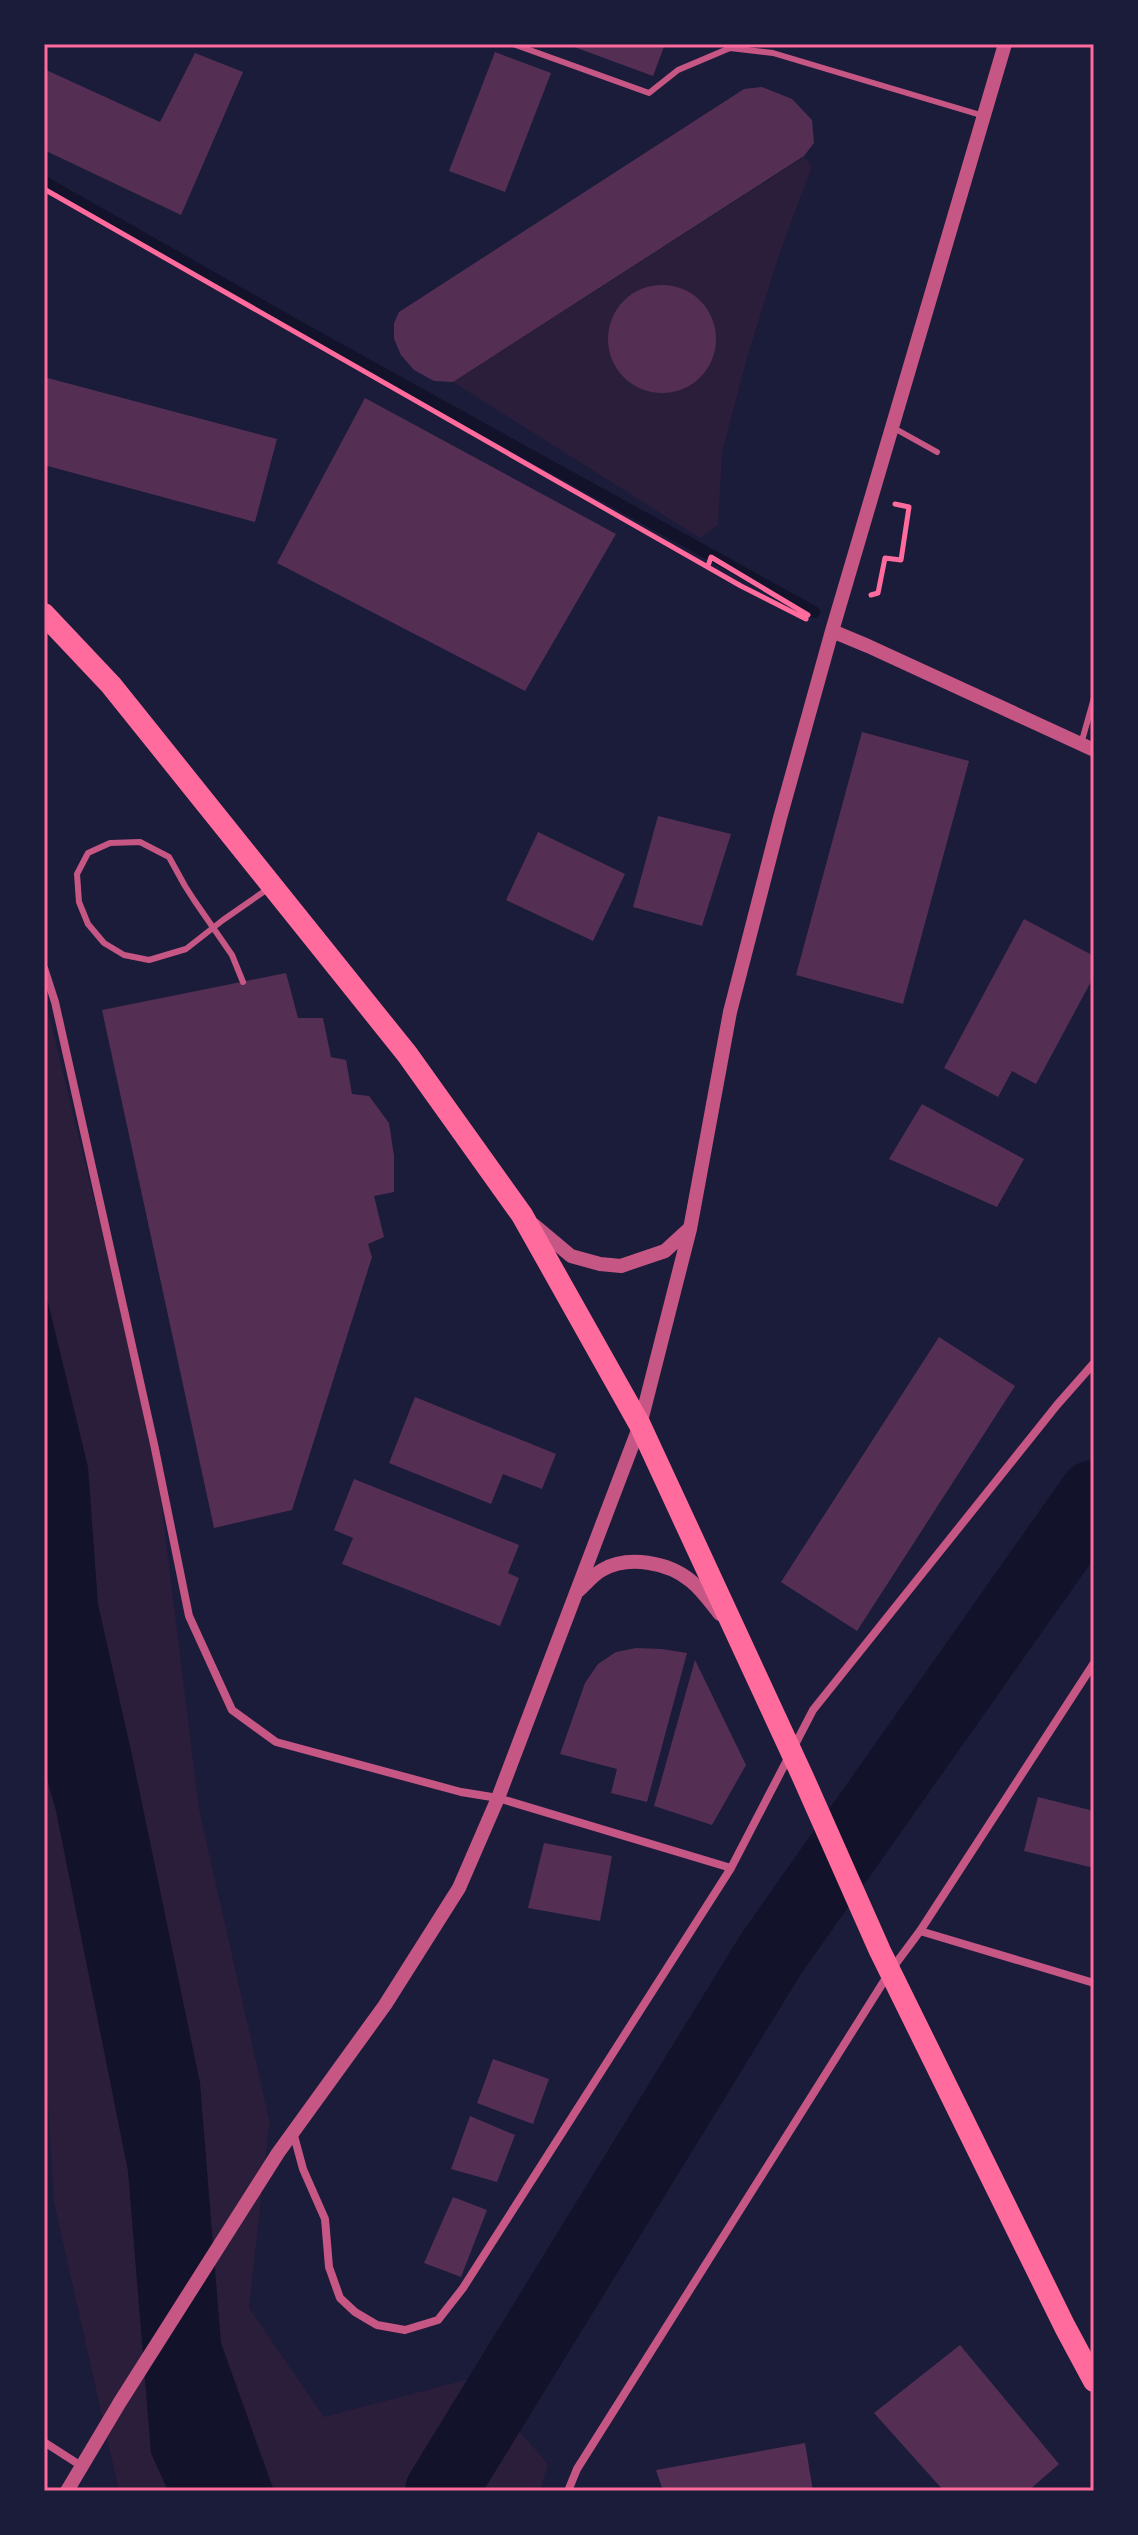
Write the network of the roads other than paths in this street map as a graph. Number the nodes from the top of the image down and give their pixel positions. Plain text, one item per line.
1 (513, 44) edge
2 (1005, 44) edge
3 (984, 116) junction
4 (892, 427) junction
5 (937, 452) dead end
6 (44, 614) edge
7 (832, 631) junction
8 (1094, 698) edge
9 (1088, 747) edge
10 (272, 885) junction
11 (44, 968) edge
12 (243, 982) dead end
13 (522, 1215) junction
14 (690, 1229) junction
15 (1094, 1363) edge
16 (640, 1425) junction
17 (575, 1594) junction
18 (735, 1634) junction
19 (1094, 1663) edge
20 (790, 1753) junction
21 (498, 1798) junction
22 (731, 1868) junction
23 (920, 1931) junction
24 (886, 1961) junction
25 (1094, 1983) edge
26 (293, 2132) junction
27 (1094, 2381) edge
28 (44, 2442) edge
29 (83, 2467) junction
30 (67, 2491) edge
31 (568, 2491) edge

1 - 3 lane
2 - 3 street
3 - 4 street
4 - 5 lane
4 - 7 street
6 - 10 highway
7 - 9 street
7 - 14 street
8 - 9 lane
10 - 12 lane
10 - 13 highway
11 - 21 street
13 - 14 street
13 - 16 highway
14 - 16 street
15 - 20 street
16 - 17 street
16 - 18 highway
17 - 18 street
17 - 21 street
18 - 20 highway
19 - 23 street
20 - 22 street
20 - 24 highway
21 - 22 street
21 - 26 street
22 - 26 street
23 - 24 street
23 - 25 street
24 - 27 highway
24 - 31 street
26 - 29 street
28 - 29 street
29 - 30 street

